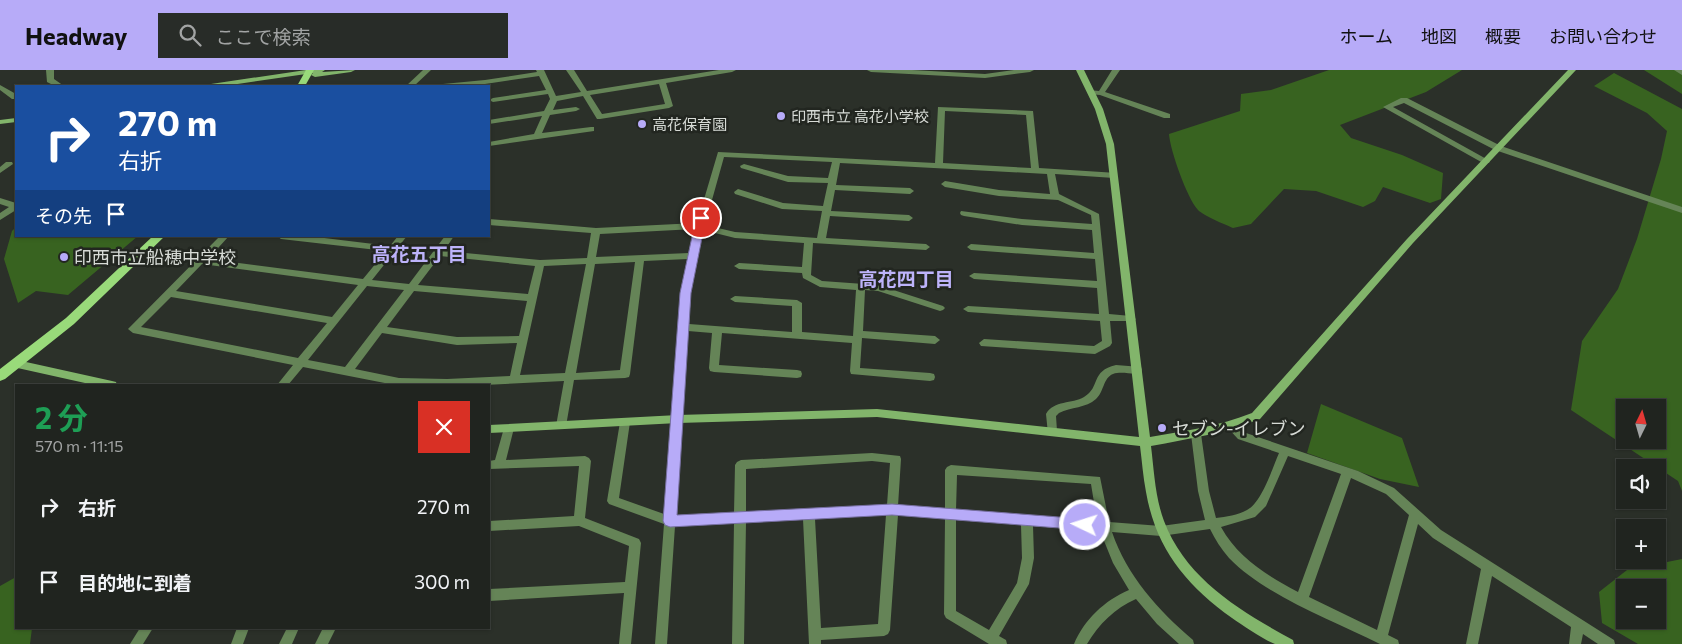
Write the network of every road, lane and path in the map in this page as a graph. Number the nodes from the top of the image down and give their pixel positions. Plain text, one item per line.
1 (50, 70) edge
2 (321, 70) edge
3 (351, 70) edge
4 (427, 70) edge
5 (570, 70) edge
6 (732, 70) edge
7 (871, 70) edge
8 (1030, 70) edge
9 (1080, 70) edge
10 (1116, 70) edge
11 (1572, 70) edge
12 (1678, 70) edge
13 (541, 71) edge
14 (308, 73) edge
15 (1682, 73) edge
16 (662, 82) junction
17 (58, 85) edge
18 (219, 85) edge
19 (247, 85) edge
20 (302, 85) edge
21 (411, 85) edge
22 (454, 85) edge
23 (0, 87) edge
24 (1092, 92) junction
25 (584, 93) junction
26 (1101, 93) junction
27 (552, 95) junction
28 (15, 96) edge
29 (493, 100) dead end
30 (576, 109) dead end
31 (548, 113) junction
32 (15, 115) edge
33 (1167, 116) dead end
34 (0, 117) edge
35 (15, 120) edge
36 (0, 122) edge
37 (490, 122) edge
38 (591, 128) dead end
39 (537, 136) junction
40 (490, 144) edge
41 (1498, 148) junction
42 (836, 160) junction
43 (1486, 161) junction
44 (9, 164) dead end
45 (744, 166) dead end
46 (939, 166) junction
47 (0, 171) edge
48 (1035, 171) junction
49 (1051, 172) junction
50 (1114, 175) junction
51 (831, 184) junction
52 (945, 184) dead end
53 (738, 192) dead end
54 (910, 192) dead end
55 (1055, 197) junction
56 (0, 201) edge
57 (15, 206) edge
58 (15, 207) edge
59 (1682, 210) edge
60 (827, 211) junction
61 (964, 212) dead end
62 (0, 217) edge
63 (909, 218) dead end
64 (490, 222) edge
65 (699, 226) junction
66 (1096, 227) junction
67 (596, 231) junction
68 (159, 237) edge
69 (224, 237) edge
70 (290, 237) edge
71 (403, 237) edge
72 (449, 237) edge
73 (809, 240) junction
74 (821, 241) junction
75 (926, 247) dead end
76 (971, 248) dead end
77 (393, 249) junction
78 (438, 253) junction
79 (692, 256) junction
80 (1098, 256) junction
81 (640, 258) junction
82 (590, 260) junction
83 (201, 261) junction
84 (540, 262) junction
85 (739, 266) dead end
86 (806, 270) junction
87 (974, 276) dead end
88 (365, 283) junction
89 (1101, 284) junction
90 (861, 287) junction
91 (411, 288) junction
92 (169, 293) junction
93 (532, 298) junction
94 (736, 299) dead end
95 (940, 308) dead end
96 (968, 309) dead end
97 (1104, 317) junction
98 (1131, 319) junction
99 (334, 321) junction
100 (683, 327) junction
101 (380, 329) junction
102 (717, 330) junction
103 (798, 335) junction
104 (857, 337) junction
105 (523, 339) junction
106 (935, 340) dead end
107 (984, 343) dead end
108 (300, 362) junction
109 (17, 364) junction
110 (1137, 370) junction
111 (347, 372) junction
112 (797, 374) dead end
113 (0, 376) edge
114 (570, 377) junction
115 (930, 377) dead end
116 (514, 379) junction
117 (107, 384) edge
118 (283, 384) edge
119 (678, 419) junction
120 (625, 422) junction
121 (561, 426) junction
122 (1231, 426) junction
123 (509, 428) junction
124 (490, 429) edge
125 (1052, 431) junction
126 (1196, 434) junction
127 (1146, 442) junction
128 (1285, 451) junction
129 (494, 465) edge
130 (1347, 472) junction
131 (892, 510) junction
132 (809, 514) junction
133 (950, 514) junction
134 (1415, 514) junction
135 (740, 517) junction
136 (1027, 520) junction
137 (579, 521) junction
138 (670, 521) junction
139 (1213, 524) junction
140 (490, 526) edge
141 (1104, 526) junction
142 (1161, 531) junction
143 (1488, 566) junction
144 (630, 587) junction
145 (1138, 592) junction
146 (490, 595) edge
147 (1302, 599) junction
148 (1578, 625) junction
149 (146, 629) edge
150 (243, 629) edge
151 (292, 629) edge
152 (329, 629) edge
153 (815, 639) edge
154 (1176, 640) edge
155 (996, 641) edge
156 (1387, 641) edge
157 (136, 644) edge
158 (237, 644) edge
159 (285, 644) edge
160 (321, 644) edge
161 (625, 644) edge
162 (660, 644) edge
163 (738, 644) edge
164 (1080, 644) edge
165 (1188, 644) edge
166 (1288, 644) edge
167 (1472, 644) edge
168 (1575, 644) edge
169 (1609, 644) edge

1 - 17 street
2 - 14 street
3 - 14 street
4 - 21 street
5 - 25 street
6 - 16 street
7 - 8 street
9 - 24 street
10 - 26 street
11 - 41 street
12 - 15 street
13 - 22 street
13 - 27 street
14 - 18 street
14 - 19 street
14 - 20 main road
16 - 25 street
16 - 25 street
23 - 28 street
24 - 26 street
24 - 50 street
25 - 27 street
26 - 33 street
27 - 29 street
27 - 31 street
30 - 31 street
31 - 37 street
31 - 39 street
32 - 34 street
35 - 36 street
38 - 39 street
39 - 40 street
41 - 43 street
41 - 43 street
41 - 59 street
42 - 46 street
42 - 51 street
42 - 65 street
43 - 122 street
44 - 47 street
45 - 51 street
46 - 48 street
46 - 48 street
48 - 49 street
49 - 50 street
49 - 55 street
50 - 98 street
51 - 54 street
51 - 60 street
52 - 55 street
53 - 60 street
55 - 66 street
56 - 57 street
58 - 62 street
60 - 63 street
60 - 74 street
61 - 66 street
64 - 67 street
65 - 67 street
65 - 73 street
65 - 79 street
66 - 80 street
67 - 82 street
68 - 109 main road
69 - 83 street
70 - 77 street
71 - 77 street
72 - 78 street
73 - 74 street
73 - 86 street
74 - 75 street
76 - 80 street
77 - 88 street
78 - 84 street
78 - 91 street
79 - 81 street
79 - 100 street
80 - 89 street
81 - 82 street
81 - 114 street
82 - 84 street
82 - 114 street
83 - 88 street
83 - 92 street
84 - 93 street
85 - 86 street
86 - 90 street
87 - 89 street
88 - 91 street
88 - 99 street
89 - 97 street
90 - 95 street
90 - 104 street
91 - 93 street
91 - 101 street
92 - 99 street
92 - 108 street
93 - 105 street
94 - 103 street
96 - 97 street
97 - 98 street
97 - 107 street
98 - 110 street
99 - 108 street
100 - 102 street
100 - 119 street
101 - 105 street
101 - 111 street
102 - 103 street
102 - 112 street
103 - 104 street
104 - 106 street
104 - 115 street
105 - 116 street
108 - 111 street
108 - 118 street
109 - 113 main road
109 - 117 street
110 - 125 street
110 - 127 street
111 - 116 street
114 - 116 street
114 - 121 street
119 - 120 street
119 - 125 street
119 - 138 street
120 - 121 street
120 - 138 street
121 - 123 street
122 - 126 street
122 - 128 street
123 - 124 street
123 - 129 street
125 - 127 street
126 - 127 street
126 - 139 street
127 - 142 street
128 - 130 street
128 - 139 street
129 - 137 street
130 - 134 street
130 - 147 street
131 - 132 street
131 - 133 street
131 - 135 street
131 - 153 street
132 - 135 street
132 - 153 street
133 - 136 street
133 - 141 street
133 - 155 street
134 - 143 street
134 - 156 street
135 - 138 street
135 - 163 street
136 - 141 street
136 - 155 street
137 - 140 street
137 - 144 street
138 - 162 street
139 - 142 street
139 - 147 street
141 - 142 street
141 - 145 street
142 - 166 street
143 - 148 street
143 - 167 street
144 - 146 street
144 - 161 street
145 - 154 street
145 - 164 street
147 - 156 street
148 - 168 street
148 - 169 street
149 - 157 street
150 - 158 street
151 - 159 street
152 - 160 street
154 - 165 street

